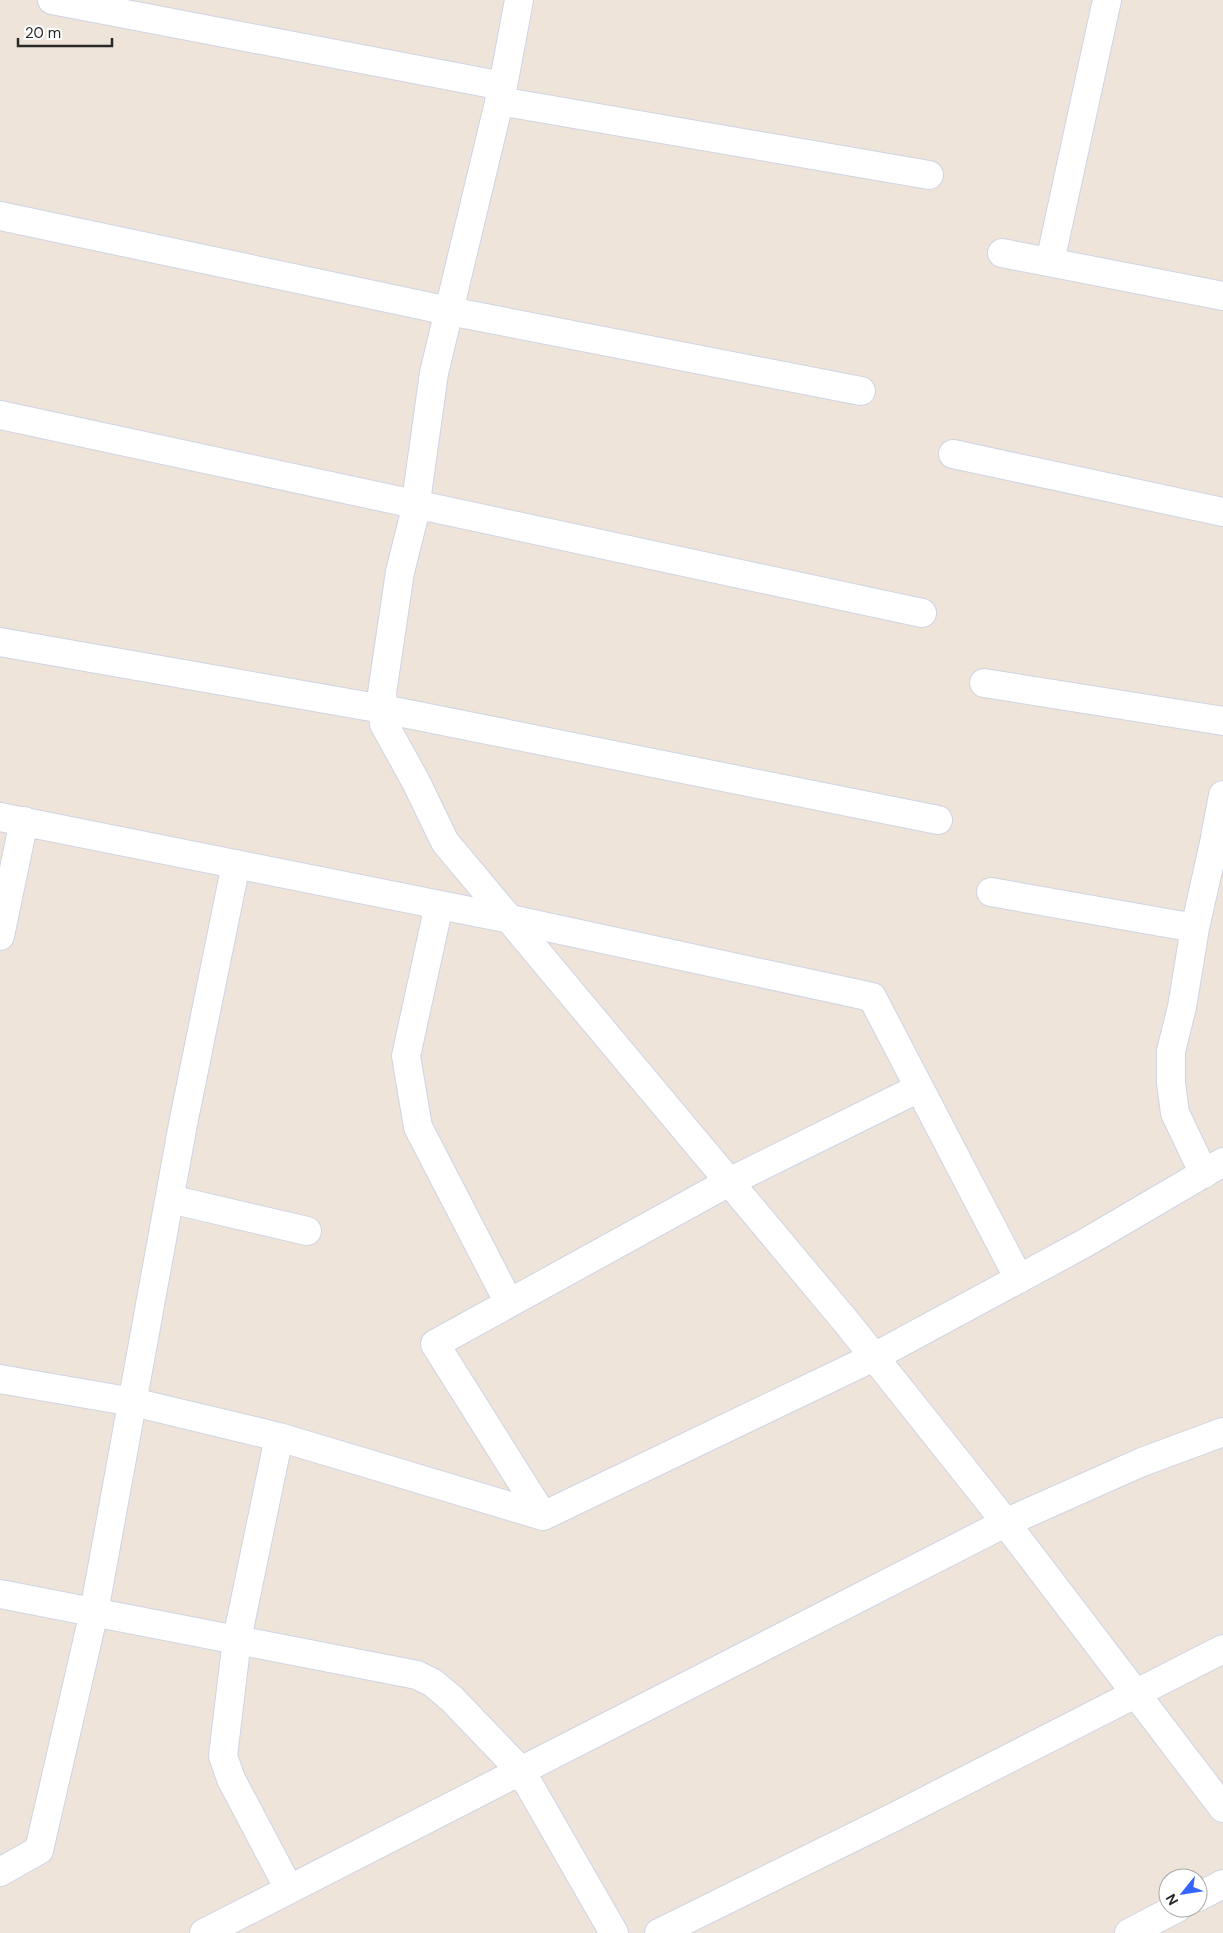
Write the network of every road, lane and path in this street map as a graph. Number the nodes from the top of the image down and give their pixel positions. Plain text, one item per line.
1 (52, 0) edge
2 (519, 0) edge
3 (1107, 0) edge
4 (501, 94) junction
5 (929, 174) dead end
6 (0, 216) edge
7 (1002, 253) dead end
8 (1050, 262) junction
9 (1223, 296) edge
10 (449, 311) junction
11 (861, 390) dead end
12 (0, 415) edge
13 (953, 454) dead end
14 (415, 503) junction
15 (1223, 512) edge
16 (922, 613) dead end
17 (0, 642) edge
18 (984, 683) dead end
19 (383, 709) junction
20 (1223, 721) edge
21 (1223, 795) edge
22 (12, 819) edge
23 (938, 820) dead end
24 (1219, 844) edge
25 (236, 864) junction
26 (991, 892) dead end
27 (439, 905) junction
28 (510, 919) junction
29 (1195, 928) junction
30 (0, 936) edge
31 (920, 1088) junction
32 (1214, 1168) edge
33 (729, 1182) junction
34 (170, 1198) junction
35 (307, 1231) dead end
36 (1018, 1279) junction
37 (509, 1303) junction
38 (874, 1357) junction
39 (0, 1379) edge
40 (133, 1402) junction
41 (1223, 1432) edge
42 (279, 1437) junction
43 (543, 1516) junction
44 (1005, 1523) junction
45 (0, 1594) edge
46 (94, 1612) junction
47 (237, 1639) junction
48 (1223, 1649) edge
49 (1136, 1693) junction
50 (521, 1771) junction
51 (1223, 1808) edge
52 (0, 1872) edge
53 (1223, 1884) edge
54 (289, 1889) junction
55 (1208, 1892) edge
56 (1158, 1918) edge
57 (204, 1933) edge
58 (614, 1933) edge
59 (659, 1933) edge
60 (1129, 1933) edge

1 - 4 street
2 - 4 street
3 - 8 street
4 - 5 street
4 - 10 street
6 - 10 street
7 - 8 street
8 - 9 street
10 - 11 street
10 - 14 street
12 - 14 street
13 - 15 street
14 - 16 street
14 - 19 street
17 - 19 street
18 - 20 street
19 - 23 street
19 - 28 street
21 - 24 street
22 - 25 street
22 - 30 street
24 - 29 street
25 - 27 street
25 - 34 street
26 - 29 street
27 - 28 street
27 - 37 street
28 - 31 street
28 - 33 street
29 - 32 street
31 - 33 street
31 - 36 street
32 - 36 street
33 - 37 street
33 - 38 street
34 - 35 street
34 - 40 street
36 - 38 street
37 - 43 street
38 - 43 street
38 - 44 street
39 - 40 street
40 - 42 street
40 - 46 street
41 - 44 street
42 - 43 street
42 - 47 street
44 - 49 street
44 - 50 street
45 - 46 street
46 - 47 street
46 - 52 street
47 - 50 street
47 - 54 street
48 - 49 street
49 - 51 street
49 - 59 street
50 - 54 street
50 - 58 street
53 - 55 street
54 - 57 street
56 - 60 street

